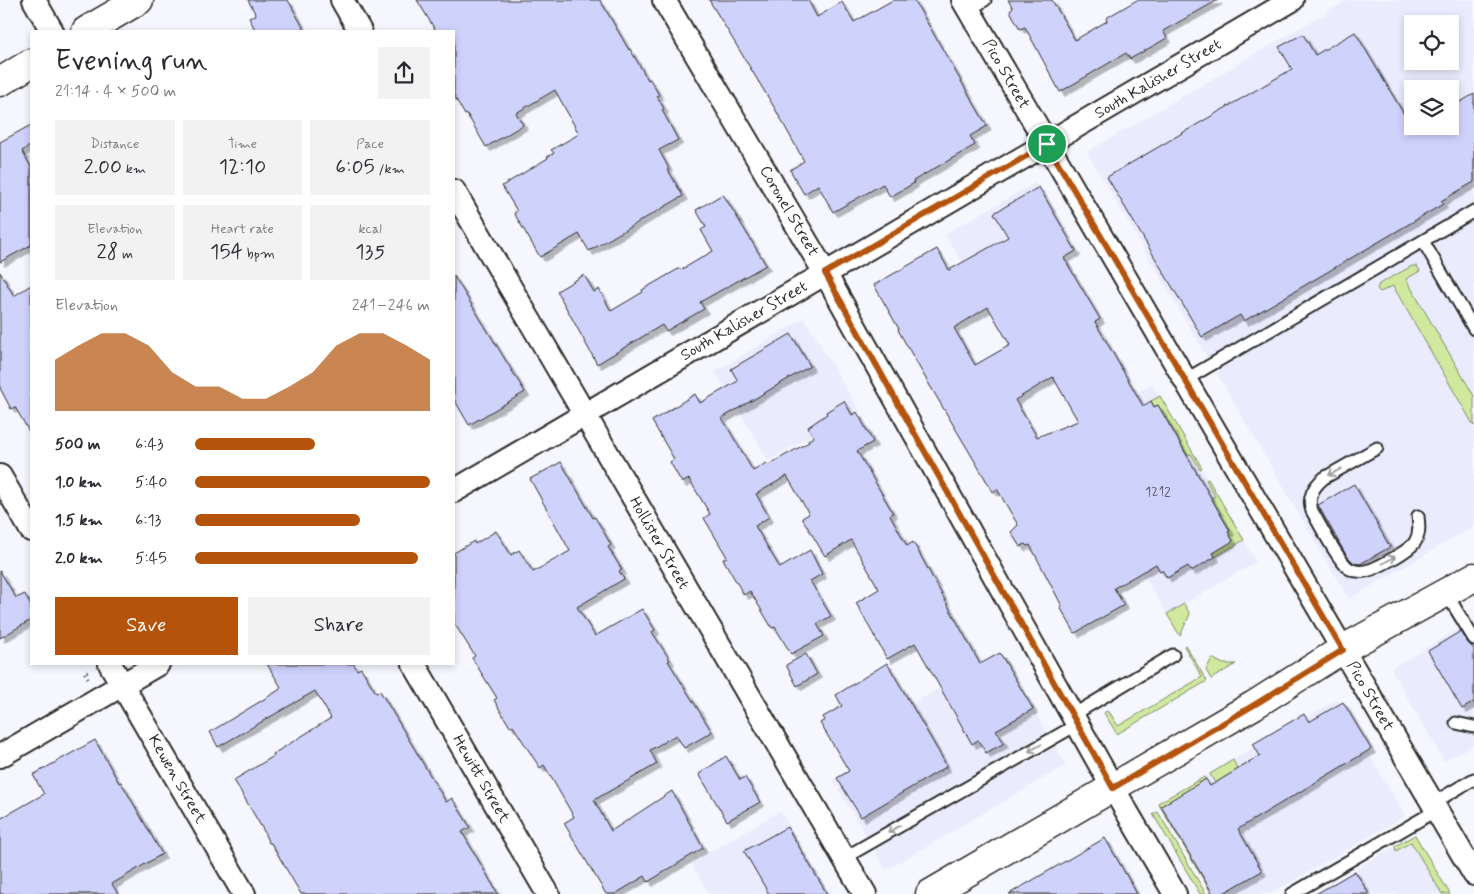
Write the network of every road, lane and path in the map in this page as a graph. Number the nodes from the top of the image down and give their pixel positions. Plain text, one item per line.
1 (34, 0) edge
2 (139, 0) edge
3 (342, 0) edge
4 (664, 0) edge
5 (1284, 2) edge
6 (972, 3) edge
7 (51, 30) edge
8 (88, 30) edge
9 (359, 30) edge
10 (30, 65) edge
11 (0, 82) edge
12 (1047, 144) junction
13 (455, 194) edge
14 (1474, 211) edge
15 (1423, 241) junction
16 (825, 273) junction
17 (1474, 329) edge
18 (1185, 380) junction
19 (584, 415) junction
20 (1377, 448) dead end
21 (0, 476) edge
22 (455, 490) edge
23 (1418, 516) dead end
24 (30, 528) edge
25 (1474, 577) edge
26 (1446, 593) junction
27 (1474, 639) edge
28 (1343, 650) junction
29 (1173, 656) dead end
30 (156, 665) edge
31 (415, 665) edge
32 (100, 668) edge
33 (88, 678) dead end
34 (122, 685) junction
35 (1075, 719) junction
36 (1456, 723) dead end
37 (1474, 727) edge
38 (0, 756) edge
39 (1474, 779) edge
40 (1113, 788) junction
41 (1435, 807) junction
42 (844, 858) junction
43 (1474, 874) edge
44 (244, 894) edge
45 (548, 894) edge
46 (864, 894) edge
47 (930, 894) edge
48 (1175, 894) edge
49 (1292, 894) edge

1 - 7 street
2 - 8 main road
3 - 9 street
4 - 16 street, Coronel Street
5 - 12 street, South Kalisher Street
6 - 12 street, Pico Street
10 - 11 main road
12 - 16 street, South Kalisher Street
12 - 18 street, Pico Street
13 - 19 street, Hollister Street
14 - 15 lane
15 - 17 lane
15 - 18 lane
16 - 19 street, South Kalisher Street
16 - 35 street, Coronel Street
18 - 28 street, Pico Street
19 - 22 street, South Kalisher Street
19 - 42 street, Hollister Street
20 -> 23 lane
21 - 24 street
25 - 26 main road
26 - 27 lane
26 - 28 main road
28 - 40 main road
28 - 41 street, Pico Street
29 - 35 lane
30 - 34 street
31 - 45 street, Hewitt Street
32 - 33 path
32 - 34 street, Kewen Street
34 - 38 street
34 - 44 street, Kewen Street
35 - 40 street, Coronel Street
35 -> 42 lane
36 - 37 lane
39 - 41 lane
40 - 47 main road
40 - 48 street, Coronel Street
41 - 43 street, Pico Street
41 - 49 lane
42 - 46 street, Hollister Street

